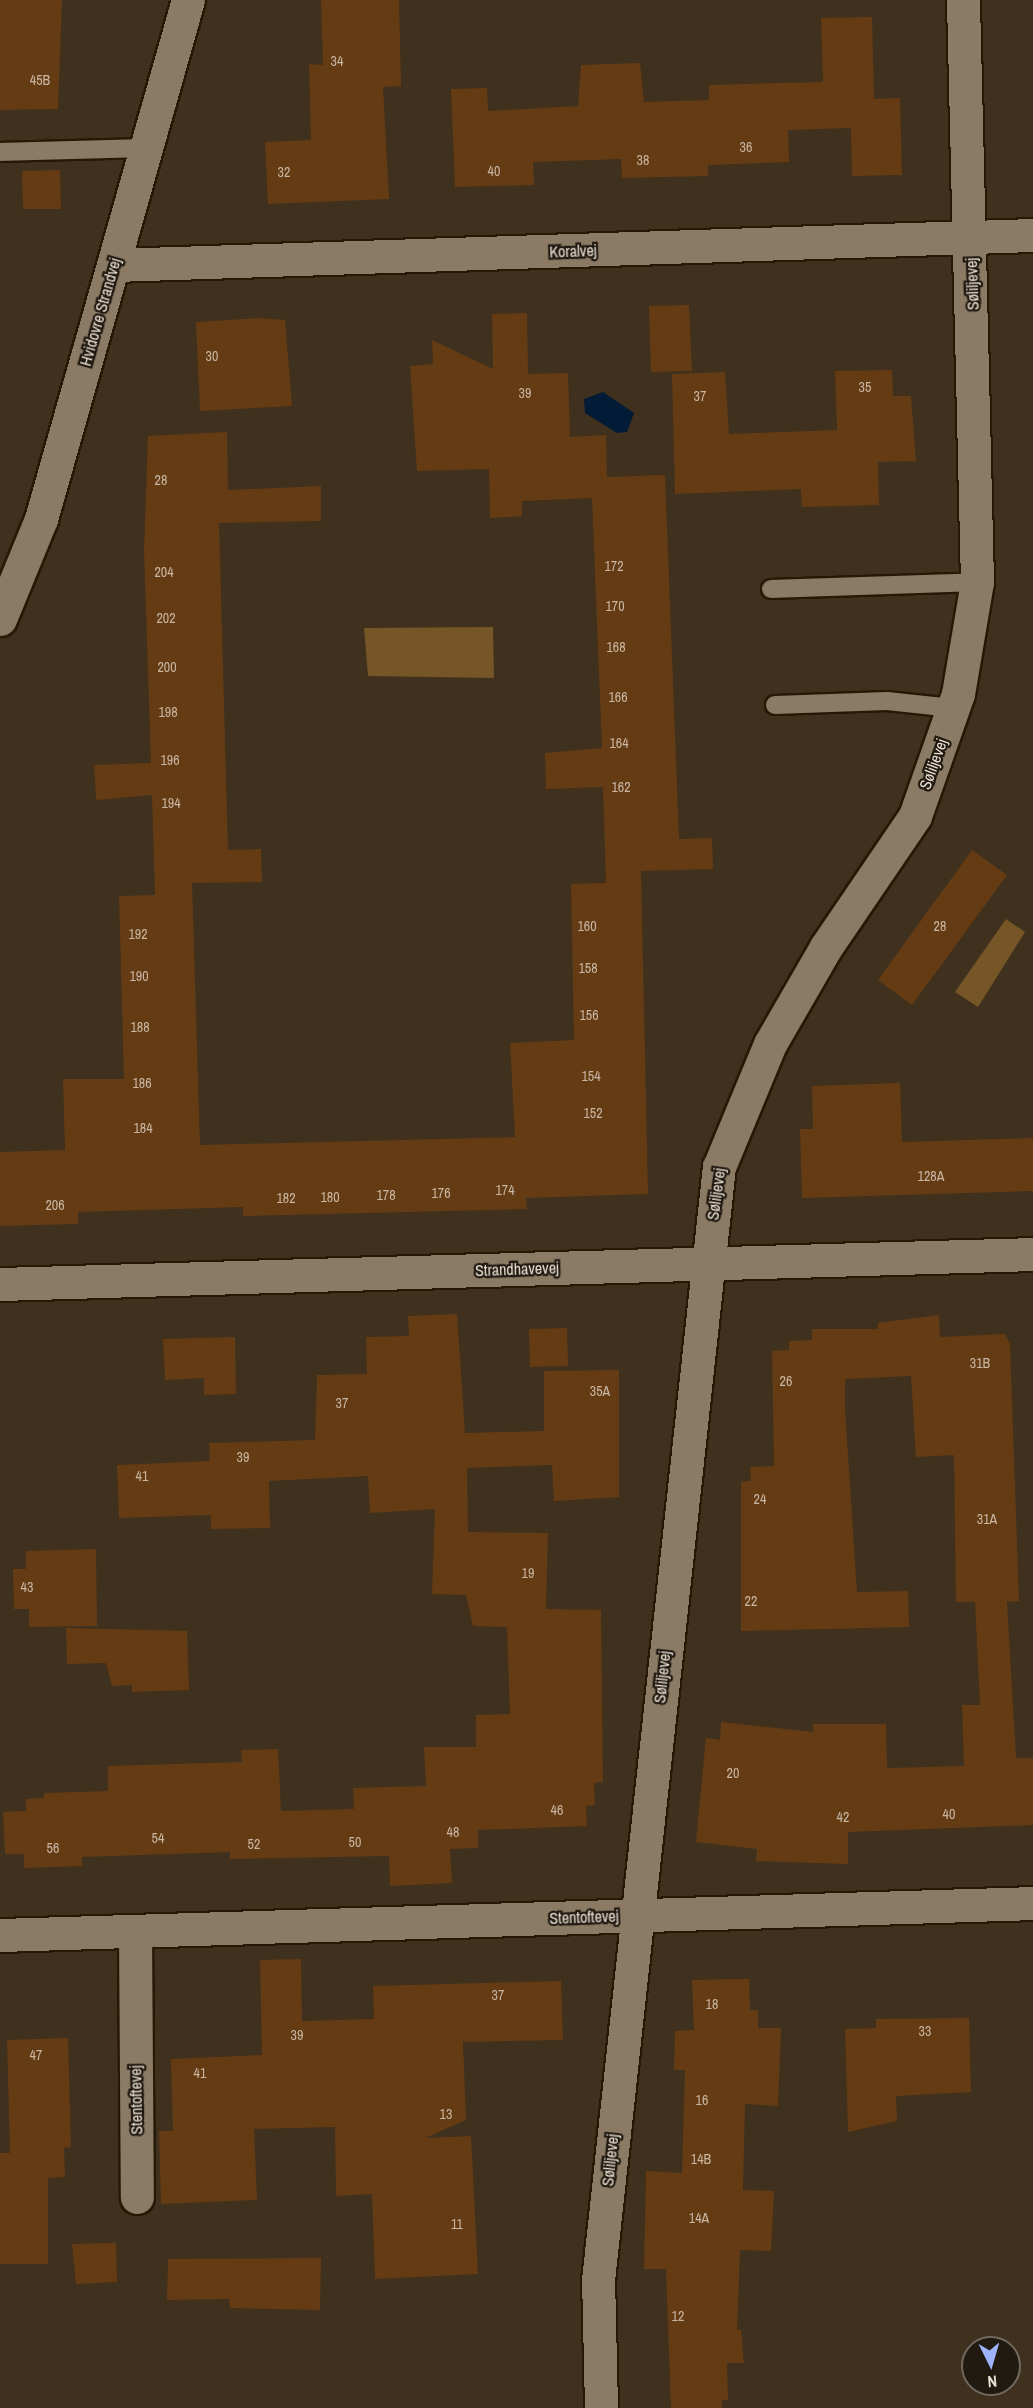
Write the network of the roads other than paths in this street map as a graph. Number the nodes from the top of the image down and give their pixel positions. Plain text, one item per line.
1 (188, 0) edge
2 (963, 0) edge
3 (147, 148) junction
4 (0, 152) edge
5 (1033, 235) edge
6 (970, 238) junction
7 (114, 265) junction
8 (977, 582) junction
9 (771, 589) dead end
10 (0, 619) edge
11 (775, 705) dead end
12 (953, 708) junction
13 (1033, 1254) edge
14 (707, 1263) junction
15 (0, 1284) edge
16 (1033, 1903) edge
17 (636, 1916) junction
18 (135, 1932) junction
19 (0, 1935) edge
20 (137, 2197) dead end
21 (601, 2408) edge

1 - 3 street, Hvidovre Strandvej
2 - 6 street, Søliljevej
3 - 4 lane
3 - 7 street, Hvidovre Strandvej
5 - 6 street, Koralvej
6 - 7 street, Koralvej
6 - 8 street, Søliljevej
7 - 10 street, Hvidovre Strandvej
8 - 9 lane
8 - 12 street, Søliljevej
11 - 12 lane
12 - 14 street, Søliljevej
13 - 14 street, Strandhavevej
14 - 15 street, Strandhavevej
14 - 17 street, Søliljevej
16 - 17 street, Stentoftevej
17 - 18 street, Stentoftevej
17 - 21 street, Søliljevej
18 - 19 street, Stentoftevej
18 - 20 street, Stentoftevej

